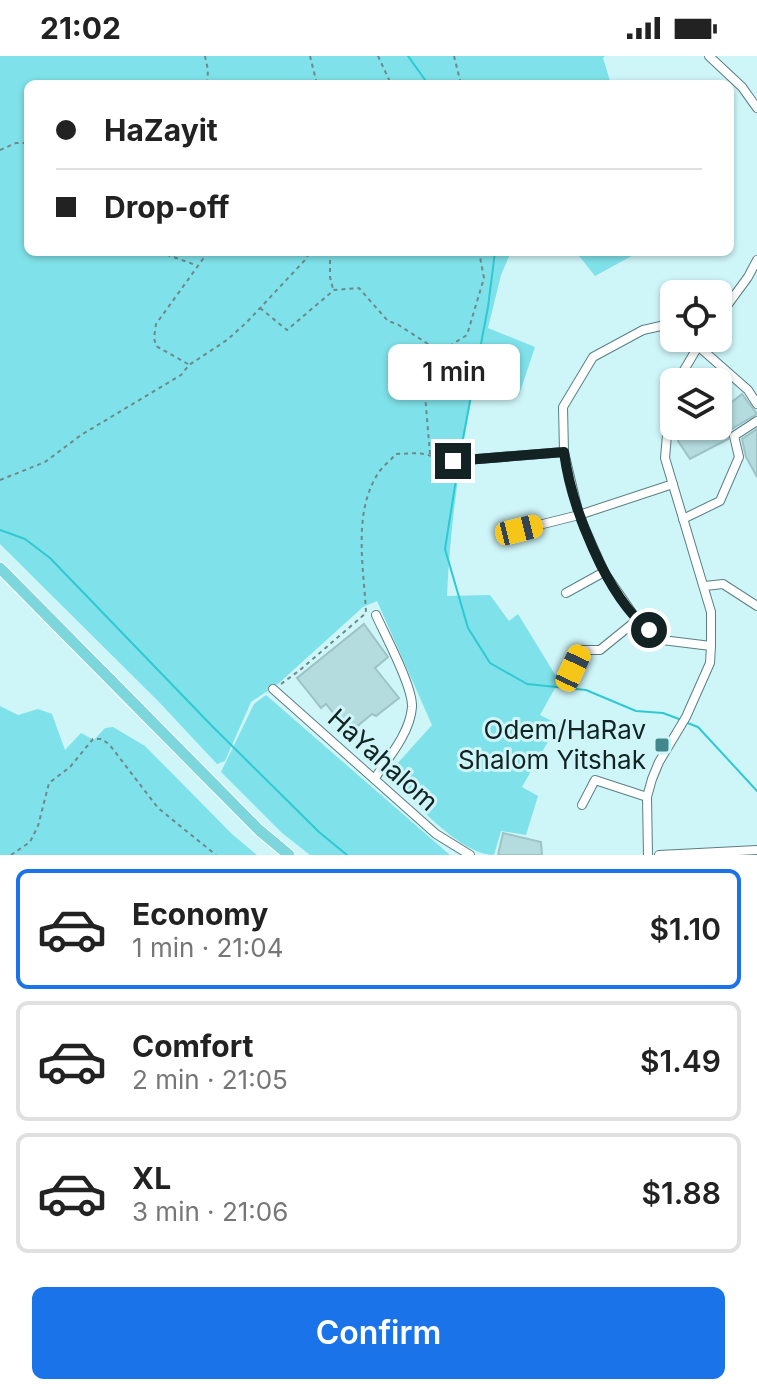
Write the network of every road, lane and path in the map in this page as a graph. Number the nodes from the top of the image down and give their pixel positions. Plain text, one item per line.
1 (205, 56) edge
2 (310, 56) edge
3 (378, 56) edge
4 (454, 56) edge
5 (709, 56) edge
6 (207, 80) edge
7 (316, 80) edge
8 (389, 80) edge
9 (460, 80) edge
10 (757, 108) edge
11 (24, 143) edge
12 (0, 150) edge
13 (170, 256) edge
14 (205, 256) edge
15 (307, 256) edge
16 (330, 256) edge
17 (480, 256) edge
18 (757, 260) edge
19 (197, 266) junction
20 (334, 290) junction
21 (732, 299) edge
22 (259, 307) junction
23 (660, 326) edge
24 (440, 352) junction
25 (710, 352) edge
26 (189, 365) junction
27 (757, 404) edge
28 (757, 421) edge
29 (667, 440) edge
30 (564, 452) junction
31 (430, 456) junction
32 (453, 461) joint
33 (0, 480) edge
34 (673, 484) junction
35 (579, 515) junction
36 (683, 519) junction
37 (519, 530) dead end
38 (0, 568) edge
39 (604, 572) junction
40 (705, 586) junction
41 (566, 593) dead end
42 (757, 606) edge
43 (376, 615) dead end
44 (637, 620) junction
45 (711, 646) junction
46 (573, 668) dead end
47 (273, 689) joint
48 (375, 778) junction
49 (647, 797) junction
50 (582, 805) dead end
51 (757, 850) edge
52 (11, 855) edge
53 (216, 855) edge
54 (289, 855) edge
55 (470, 855) edge
56 (648, 855) edge
57 (659, 855) edge

1 - 6 path
2 - 7 path
3 - 8 path
4 - 9 path
5 - 10 street
11 - 12 path
13 - 19 path
14 - 19 path
15 - 22 path
16 - 20 path
17 - 24 path
18 - 21 street
19 - 26 path
20 - 22 path
20 - 24 path
22 - 26 path
23 - 30 street
24 - 31 path
25 - 27 street
26 - 33 path
28 - 36 street
29 - 34 street
30 - 32 street
30 - 35 street
31 - 32 path
31 - 47 path
34 - 35 street
34 - 36 street
35 - 37 street
35 - 39 street
36 - 40 street
38 - 54 main road
39 - 41 street
39 - 44 street
40 - 42 street
40 - 45 street
43 - 48 street
44 - 45 street
44 - 46 street
45 - 49 street
47 - 48 street, HaYahalom
48 - 55 street, HaYahalom
49 - 50 street
49 - 56 street
51 - 57 street
52 - 53 path

